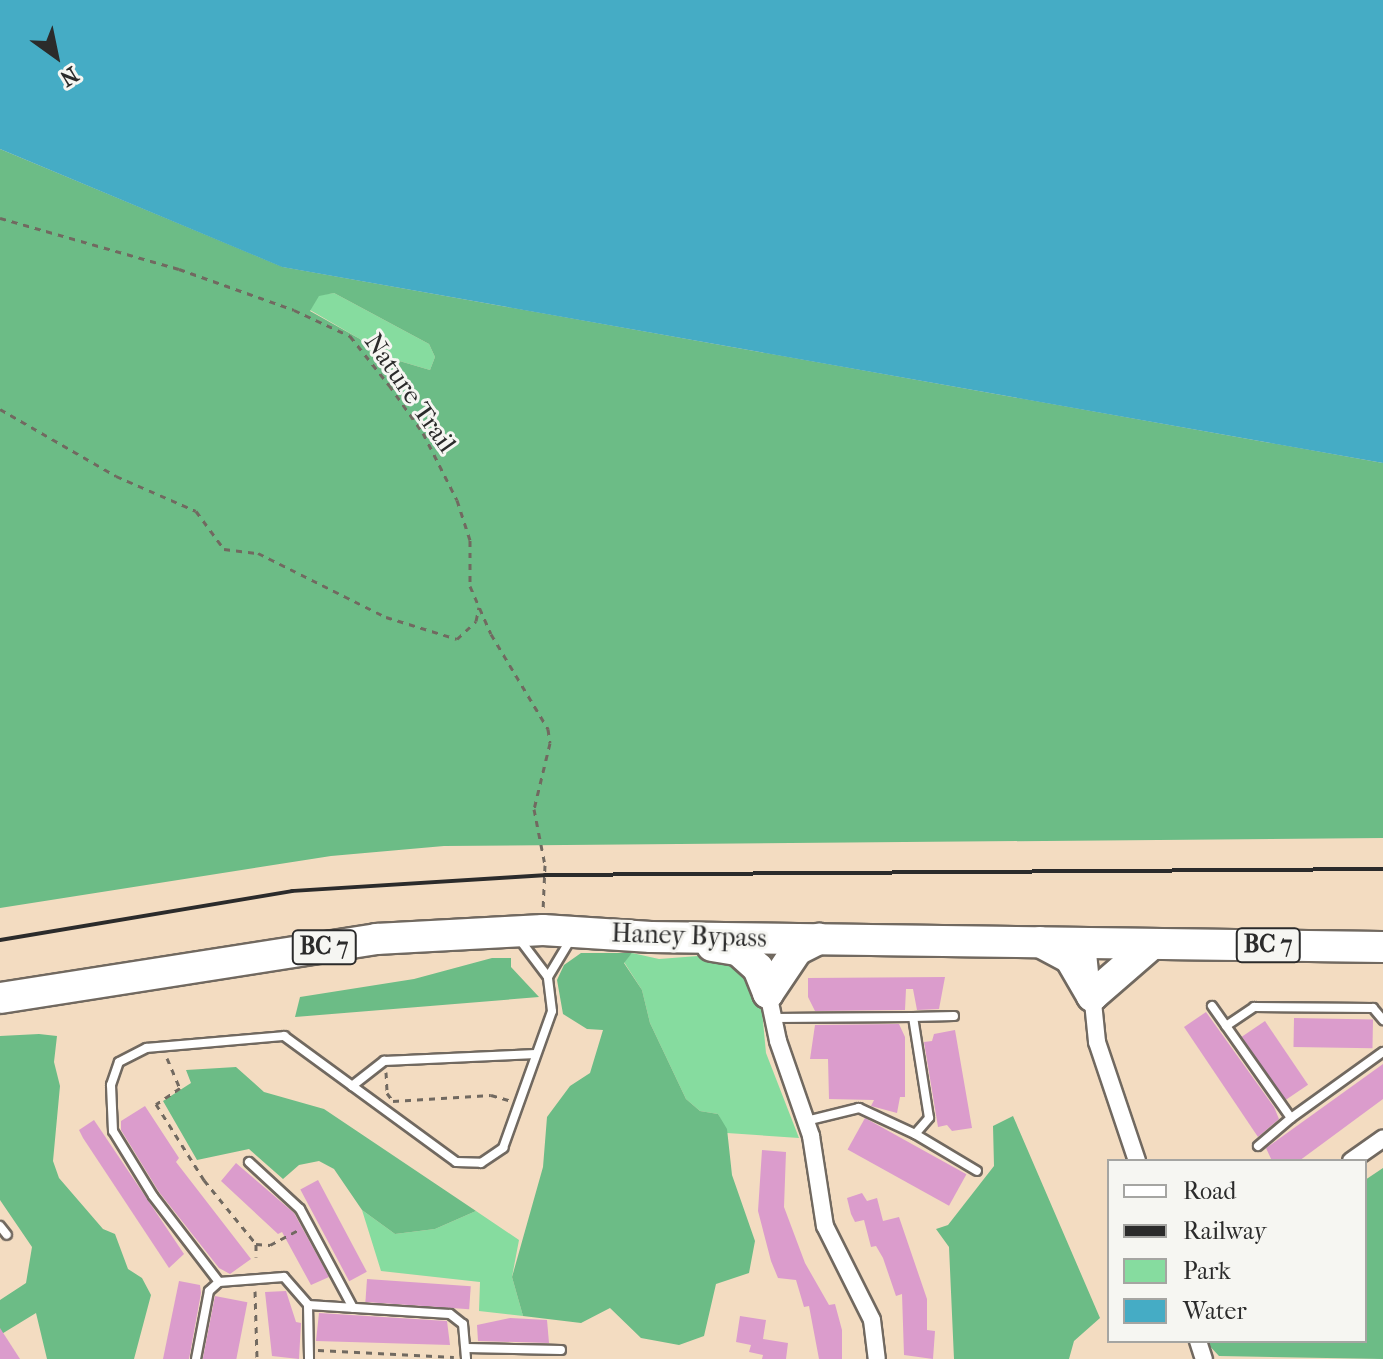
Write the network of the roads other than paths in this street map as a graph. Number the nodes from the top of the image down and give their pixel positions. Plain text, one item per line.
1 (513, 932) junction
2 (573, 932) junction
3 (651, 937) junction
4 (819, 939) junction
5 (1040, 942) junction
6 (1087, 943) junction
7 (1152, 944) junction
8 (1383, 947) edge
9 (548, 977) junction
10 (1092, 996) junction
11 (0, 998) edge
12 (771, 1005) junction
13 (1212, 1006) dead end
14 (954, 1016) dead end
15 (913, 1017) junction
16 (1383, 1020) edge
17 (1226, 1026) junction
18 (1383, 1052) edge
19 (536, 1054) junction
20 (352, 1086) junction
21 (1291, 1118) junction
22 (805, 1122) junction
23 (915, 1134) junction
24 (1383, 1139) edge
25 (1258, 1146) dead end
26 (1136, 1159) edge
27 (1354, 1159) edge
28 (249, 1162) dead end
29 (977, 1171) dead end
30 (0, 1226) edge
31 (7, 1235) dead end
32 (219, 1282) junction
33 (308, 1305) junction
34 (353, 1308) junction
35 (467, 1348) junction
36 (561, 1350) dead end
37 (309, 1356) edge
38 (466, 1358) edge
39 (196, 1359) edge
40 (877, 1359) edge

1 - 2 highway, Haney Bypass / BC 7
1 - 9 lane
1 - 11 highway, Haney Bypass / BC 7
2 - 3 highway, Haney Bypass / BC 7
2 - 9 lane
3 - 4 highway, Haney Bypass / BC 7
3 - 12 highway
4 - 5 highway, Haney Bypass / BC 7
4 - 12 highway
5 - 6 highway, Haney Bypass / BC 7
5 - 10 highway
6 - 7 highway, Haney Bypass / BC 7
6 - 10 street
7 - 8 highway, Haney Bypass / BC 7
7 - 10 highway
9 - 19 lane
10 - 26 street
12 - 15 lane
12 - 22 street
13 - 17 lane
14 - 15 lane
15 - 23 lane
16 - 17 lane
17 - 21 lane
18 - 21 lane
19 - 20 lane
19 - 20 lane
20 - 32 lane
21 - 25 lane
22 - 23 lane
22 - 40 street
23 - 29 lane
24 - 27 street
28 - 34 lane
30 - 31 lane
32 - 33 lane
32 - 39 lane
33 - 34 lane
33 - 37 lane
34 - 35 lane
35 - 36 lane
35 - 38 lane

